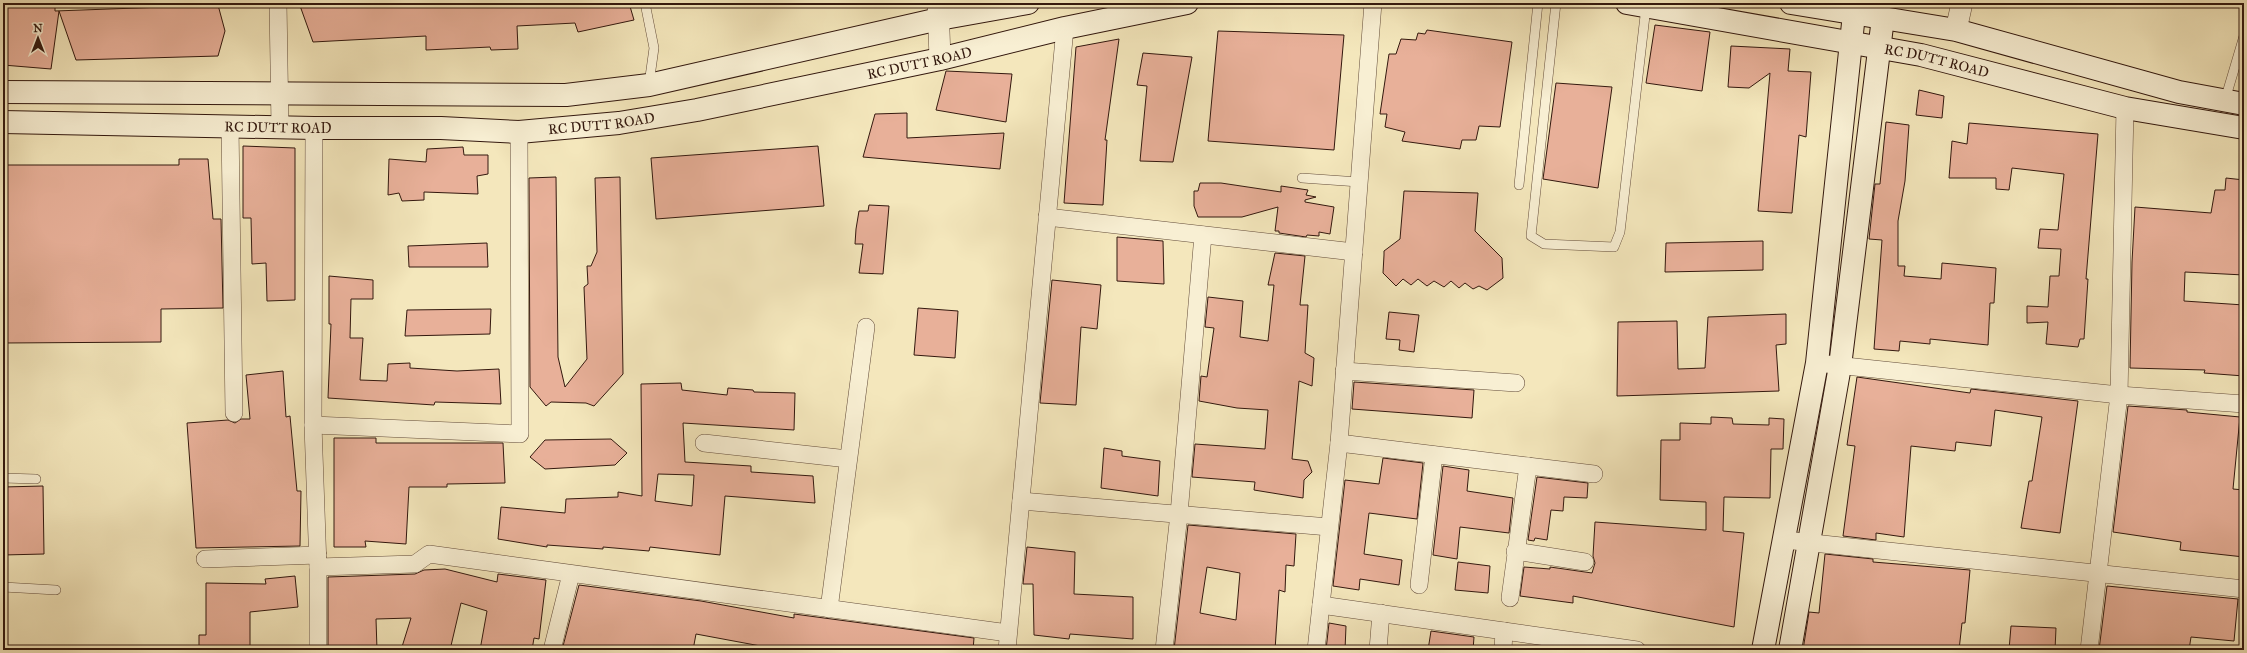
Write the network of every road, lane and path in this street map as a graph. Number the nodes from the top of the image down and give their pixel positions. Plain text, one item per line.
1 (278, 3) edge
2 (645, 3) edge
3 (1028, 3) edge
4 (1187, 3) edge
5 (1373, 3) edge
6 (1538, 3) edge
7 (1556, 3) edge
8 (1791, 3) edge
9 (1962, 3) edge
10 (1637, 5) edge
11 (939, 11) edge
12 (1854, 14) junction
13 (1883, 18) junction
14 (1065, 28) junction
15 (1956, 30) junction
16 (2244, 36) edge
17 (1851, 41) junction
18 (1881, 47) junction
19 (940, 59) junction
20 (649, 85) junction
21 (3, 92) edge
22 (279, 93) junction
23 (2234, 103) edge
24 (2125, 108) junction
25 (3, 122) edge
26 (230, 125) junction
27 (280, 126) junction
28 (314, 128) junction
29 (2244, 128) edge
30 (519, 132) junction
31 (1302, 178) dead end
32 (1359, 182) junction
33 (1519, 186) dead end
34 (1047, 217) junction
35 (1203, 235) junction
36 (1354, 252) junction
37 (866, 327) dead end
38 (1817, 363) junction
39 (1840, 366) junction
40 (1344, 371) junction
41 (1516, 383) dead end
42 (2119, 395) junction
43 (2244, 404) edge
44 (234, 413) dead end
45 (313, 425) junction
46 (704, 443) dead end
47 (1339, 443) junction
48 (1434, 455) junction
49 (848, 459) junction
50 (1528, 466) junction
51 (1594, 474) dead end
52 (3, 478) edge
53 (36, 479) dead end
54 (1021, 501) junction
55 (1179, 514) junction
56 (1329, 527) junction
57 (1785, 540) junction
58 (1809, 543) junction
59 (1515, 551) junction
60 (205, 559) dead end
61 (318, 561) junction
62 (1584, 562) dead end
63 (571, 574) junction
64 (2098, 574) junction
65 (1419, 585) dead end
66 (3, 587) edge
67 (2244, 589) edge
68 (56, 590) dead end
69 (1510, 598) dead end
70 (1321, 605) junction
71 (829, 608) junction
72 (1382, 614) junction
73 (1504, 631) junction
74 (1008, 633) junction
75 (318, 650) edge
76 (552, 650) edge
77 (1007, 650) edge
78 (1164, 650) edge
79 (1316, 650) edge
80 (1378, 650) edge
81 (1503, 650) edge
82 (1637, 650) edge
83 (1763, 650) edge
84 (1790, 650) edge
85 (2089, 650) edge

1 - 22 street
2 - 20 lane
3 - 11 main road
4 - 14 main road, RC DUTT ROAD
5 - 32 street
6 - 33 lane
7 - 10 lane
8 - 12 main road, RC DUTT ROAD
9 - 15 street
10 - 17 main road, RC DUTT ROAD
11 - 19 street
11 - 20 main road
12 - 13 main road, RC DUTT ROAD
12 - 17 main road
13 - 15 main road, RC DUTT ROAD
13 - 18 main road
14 - 19 main road, RC DUTT ROAD
14 - 34 street
15 - 23 main road, RC DUTT ROAD
16 - 23 lane
17 - 18 main road, RC DUTT ROAD
17 - 38 main road
18 - 24 main road, RC DUTT ROAD
18 - 39 main road
19 - 30 main road, RC DUTT ROAD
20 - 22 main road
21 - 22 main road
22 - 27 street
24 - 29 main road, RC DUTT ROAD
24 - 42 street
25 - 26 main road, RC DUTT ROAD
26 - 27 main road, RC DUTT ROAD
26 - 44 street
27 - 28 main road, RC DUTT ROAD
28 - 30 main road, RC DUTT ROAD
28 - 45 street
30 - 45 street
31 - 32 lane
32 - 36 street
34 - 35 street
34 - 54 street
35 - 36 street
35 - 55 street
36 - 40 street
37 - 49 street
38 - 39 street
38 - 57 main road
39 - 42 street
39 - 58 main road
40 - 41 street
40 - 47 street
42 - 43 street
42 - 64 street
45 - 61 street
46 - 49 street
47 - 48 street
47 - 56 street
48 - 50 street
48 - 65 street
49 - 71 street
50 - 51 street
50 - 59 street
52 - 53 lane
54 - 55 street
54 - 74 street
55 - 56 street
55 - 78 street
56 - 70 street
57 - 58 street
57 - 83 main road
58 - 64 street
58 - 84 main road
59 - 62 street
59 - 69 street
60 - 61 street
61 - 63 street
61 - 75 street
63 - 71 street
63 - 76 street
64 - 67 street
64 - 85 street
66 - 68 lane
70 - 72 street
70 - 79 street
71 - 74 street
72 - 73 street
72 - 80 street
73 - 81 street
73 - 82 street
74 - 77 street

